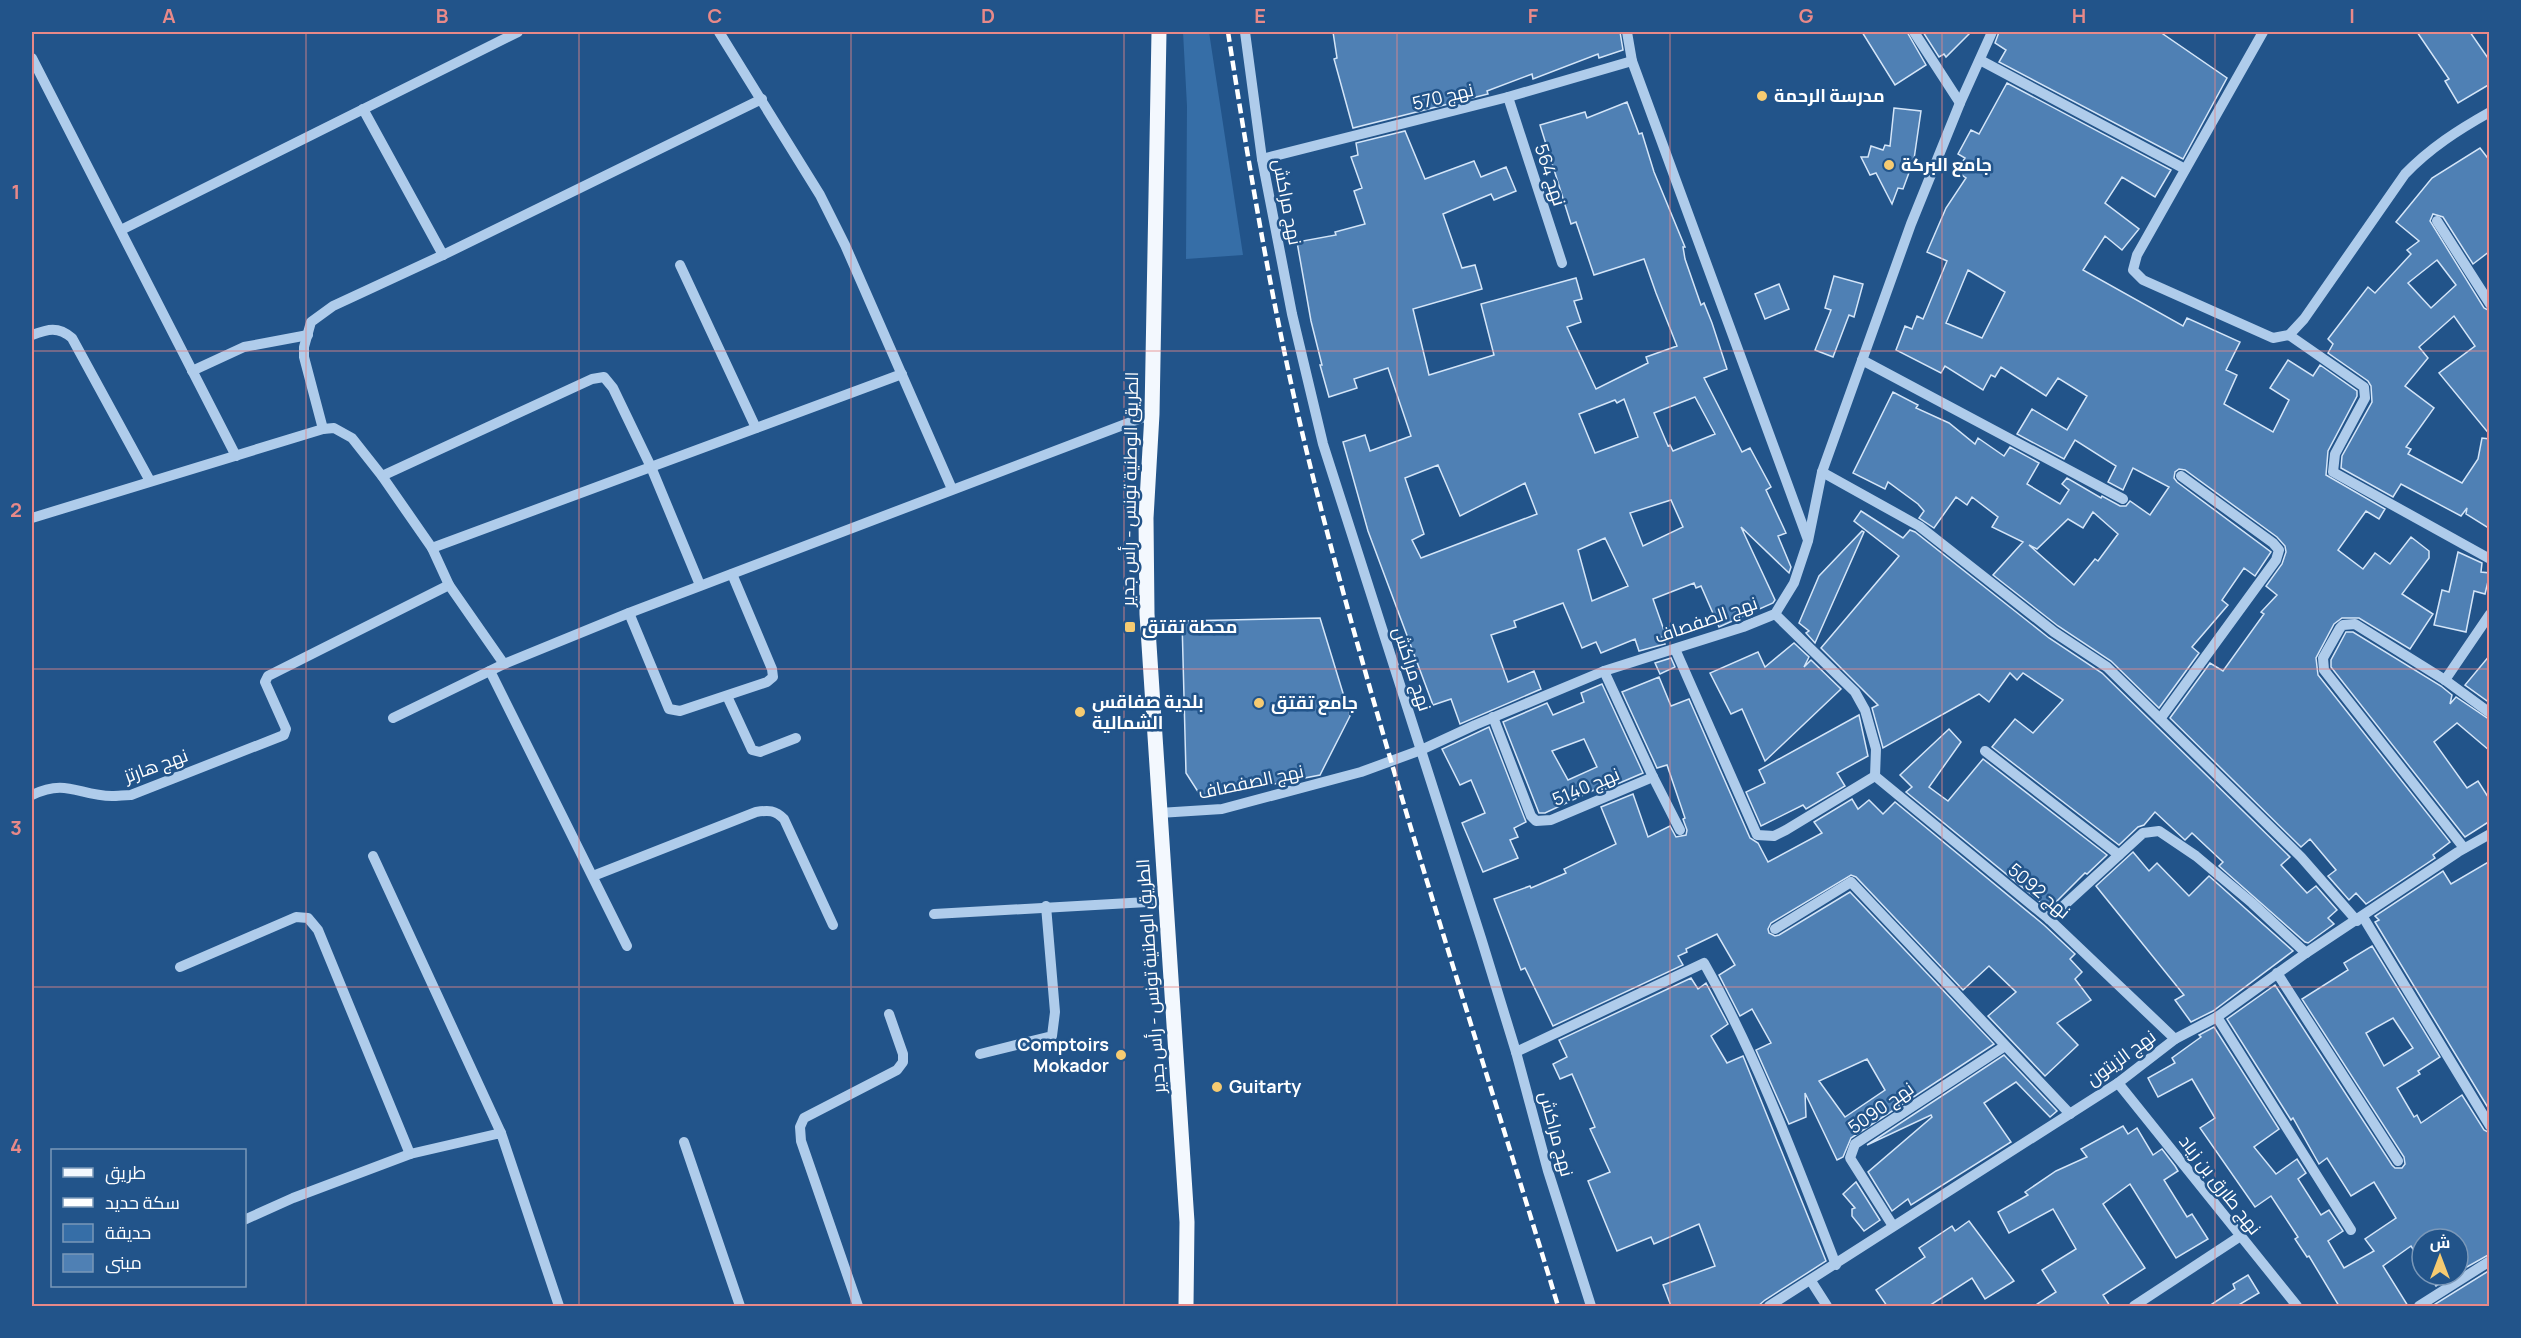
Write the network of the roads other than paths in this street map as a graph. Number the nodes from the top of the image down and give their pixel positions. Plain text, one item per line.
1 (518, 32) edge
2 (719, 32) edge
3 (1159, 32) edge
4 (1245, 32) edge
5 (1628, 32) edge
6 (1914, 32) edge
7 (1992, 32) edge
8 (2263, 32) edge
9 (32, 58) edge
10 (1980, 60) junction
11 (1632, 61) junction
12 (1508, 98) junction
13 (762, 99) junction
14 (1960, 103) junction
15 (363, 109) junction
16 (2490, 112) edge
17 (1262, 159) junction
18 (2185, 169) junction
19 (2437, 221) dead end
20 (121, 230) junction
21 (443, 255) junction
22 (1562, 263) dead end
23 (680, 265) dead end
24 (2490, 304) edge
25 (32, 335) edge
26 (308, 335) junction
27 (2289, 335) junction
28 (1862, 360) junction
29 (192, 371) junction
30 (902, 374) junction
31 (1152, 414) junction
32 (756, 428) junction
33 (323, 429) junction
34 (236, 456) junction
35 (651, 467) junction
36 (1822, 472) junction
37 (382, 476) junction
38 (2181, 476) dead end
39 (150, 481) junction
40 (952, 489) junction
41 (2123, 499) dead end
42 (32, 518) edge
43 (1808, 541) junction
44 (432, 548) junction
45 (2490, 559) edge
46 (732, 573) junction
47 (449, 585) junction
48 (700, 585) junction
49 (629, 613) junction
50 (1775, 614) junction
51 (2490, 614) edge
52 (1675, 649) junction
53 (504, 664) junction
54 (490, 671) junction
55 (1604, 672) junction
56 (2445, 681) junction
57 (727, 696) junction
58 (2490, 713) edge
59 (1493, 717) junction
60 (393, 718) dead end
61 (2160, 718) junction
62 (796, 738) dead end
63 (1421, 750) junction
64 (1984, 751) dead end
65 (1875, 776) junction
66 (1653, 777) junction
67 (32, 795) edge
68 (1159, 813) junction
69 (1680, 830) dead end
70 (2490, 834) edge
71 (2464, 848) junction
72 (2119, 855) junction
73 (373, 856) dead end
74 (593, 876) junction
75 (1165, 901) junction
76 (1047, 906) junction
77 (934, 914) dead end
78 (2049, 919) junction
79 (2360, 919) junction
80 (833, 925) dead end
81 (1774, 929) dead end
82 (627, 946) dead end
83 (2306, 953) junction
84 (180, 968) dead end
85 (2277, 973) junction
86 (889, 1014) dead end
87 (2217, 1017) junction
88 (2175, 1039) junction
89 (2004, 1046) junction
90 (1516, 1052) junction
91 (980, 1054) dead end
92 (2118, 1083) junction
93 (2070, 1114) junction
94 (2490, 1126) edge
95 (501, 1133) junction
96 (684, 1142) dead end
97 (410, 1154) junction
98 (2398, 1161) dead end
99 (246, 1219) edge
100 (1893, 1226) junction
101 (2351, 1230) dead end
102 (2239, 1237) junction
103 (2490, 1261) edge
104 (1836, 1264) junction
105 (1810, 1281) junction
106 (559, 1306) edge
107 (740, 1306) edge
108 (858, 1306) edge
109 (1186, 1306) edge
110 (1591, 1306) edge
111 (1769, 1306) edge
112 (1827, 1306) edge
113 (2134, 1306) edge
114 (2296, 1306) edge
115 (2419, 1306) edge

1 - 15 street
2 - 13 street
3 - 31 main road, الطريق الوطنية تونس - رأس جدير
4 - 17 street, نهج مراكش
5 - 11 street
6 - 14 street
7 - 10 street, نهج الصفصاف
8 - 18 street
9 - 20 street
10 - 14 street, نهج الصفصاف
10 - 18 street
11 - 12 street, نهج 570
11 - 43 street
12 - 17 street, نهج 570
12 - 22 street, نهج 564
13 - 21 street
13 - 30 street
14 - 28 street, نهج الصفصاف
15 - 20 street
15 - 21 street
16 - 27 street
17 - 63 street, نهج مراكش
18 - 27 street
19 - 24 street
20 - 29 street
21 - 26 street
23 - 32 street
25 - 39 street
26 - 29 street
26 - 33 street
27 - 45 street
28 - 36 street, نهج الصفصاف
28 - 41 street
29 - 34 street
30 - 32 street
30 - 40 street
31 - 40 street
31 - 68 main road, الطريق الوطنية تونس - رأس جدير
32 - 35 street
33 - 34 street
33 - 37 street
34 - 39 street
35 - 37 street
35 - 44 street
35 - 48 street
36 - 43 street, نهج الصفصاف
36 - 61 street
37 - 44 street
38 - 61 street
39 - 42 street
40 - 46 street
43 - 50 street, نهج الصفصاف
44 - 47 street
46 - 48 street
46 - 57 street
47 - 53 street
47 - 67 street, نهج هارتز
48 - 49 street
49 - 53 street
49 - 57 street
50 - 52 street, نهج الصفصاف
50 - 65 street
51 - 56 street
52 - 55 street, نهج الصفصاف
52 - 65 street
53 - 54 street
54 - 60 street
54 - 74 street
55 - 59 street, نهج الصفصاف
55 - 66 street
56 - 58 street
56 - 71 street
57 - 62 street
59 - 63 street, نهج الصفصاف
59 - 66 street, نهج 5140
61 - 79 street
63 - 68 street, نهج الصفصاف
63 - 90 street, نهج مراكش
64 - 72 street
65 - 78 street, نهج 5092
66 - 69 street
68 - 75 main road, الطريق الوطنية تونس - رأس جدير
70 - 71 street, نهج الزيتون
71 - 79 street, نهج الزيتون
72 - 78 street
72 - 83 street
73 - 95 street
74 - 80 street
74 - 82 street
75 - 76 street
75 - 109 main road, الطريق الوطنية تونس - رأس جدير
76 - 77 street
76 - 91 street
78 - 88 street, نهج 5092
79 - 83 street, نهج الزيتون
79 - 94 street
81 - 89 street
83 - 85 street, نهج الزيتون
84 - 97 street
85 - 87 street, نهج الزيتون
85 - 98 street
86 - 108 street
87 - 88 street, نهج الزيتون
87 - 101 street
88 - 92 street, نهج الزيتون
89 - 93 street
89 - 100 street, نهج 5090
90 - 104 street
90 - 110 street, نهج مراكش
92 - 93 street, نهج الزيتون
92 - 102 street, نهج طارق بن زياد
93 - 100 street, نهج الزيتون
95 - 97 street
95 - 106 street
96 - 107 street
97 - 99 street
100 - 104 street, نهج الزيتون
102 - 113 street
102 - 114 street, نهج طارق بن زياد
103 - 115 street
104 - 105 street, نهج الزيتون
105 - 111 street, نهج الزيتون
105 - 112 street

